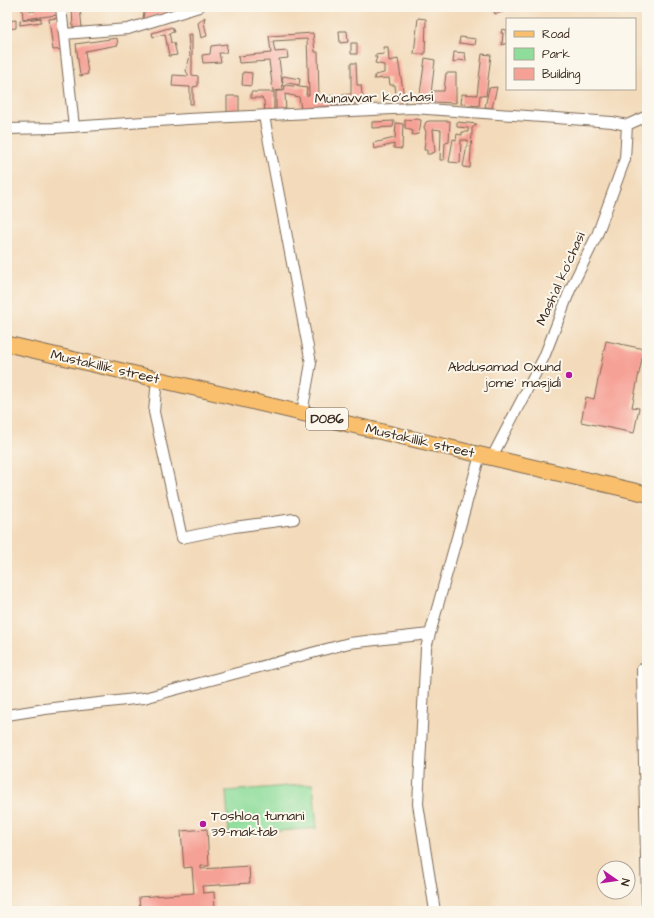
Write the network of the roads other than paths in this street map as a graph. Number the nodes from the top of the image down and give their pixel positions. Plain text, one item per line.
1 (61, 7) edge
2 (199, 7) edge
3 (64, 34) junction
4 (264, 116) junction
5 (647, 116) edge
6 (627, 125) junction
7 (74, 127) junction
8 (7, 129) edge
9 (7, 344) edge
10 (157, 379) junction
11 (302, 413) junction
12 (486, 456) junction
13 (647, 494) edge
14 (294, 519) dead end
15 (429, 634) junction
16 (647, 669) edge
17 (7, 715) edge
18 (646, 769) edge
19 (647, 874) edge
20 (647, 902) edge
21 (435, 911) edge

1 - 3 street
2 - 3 street
3 - 7 street
4 - 6 street, Munavvar ko'chasi
4 - 7 street, Munavvar ko'chasi
4 - 11 street
5 - 6 street
6 - 12 street, Mash'al ko'chasi
7 - 8 street, Munavvar ko'chasi
9 - 10 main road, Mustakillik street / D086
10 - 11 main road, Mustakillik street / D086
10 - 14 street
11 - 12 main road, Mustakillik street / D086
12 - 13 main road, Mustakillik street / D086
12 - 15 street, Mash'al ko'chasi
15 - 17 street
15 - 21 street, Mash'al ko'chasi
16 - 18 street
18 - 19 street
19 - 20 street

